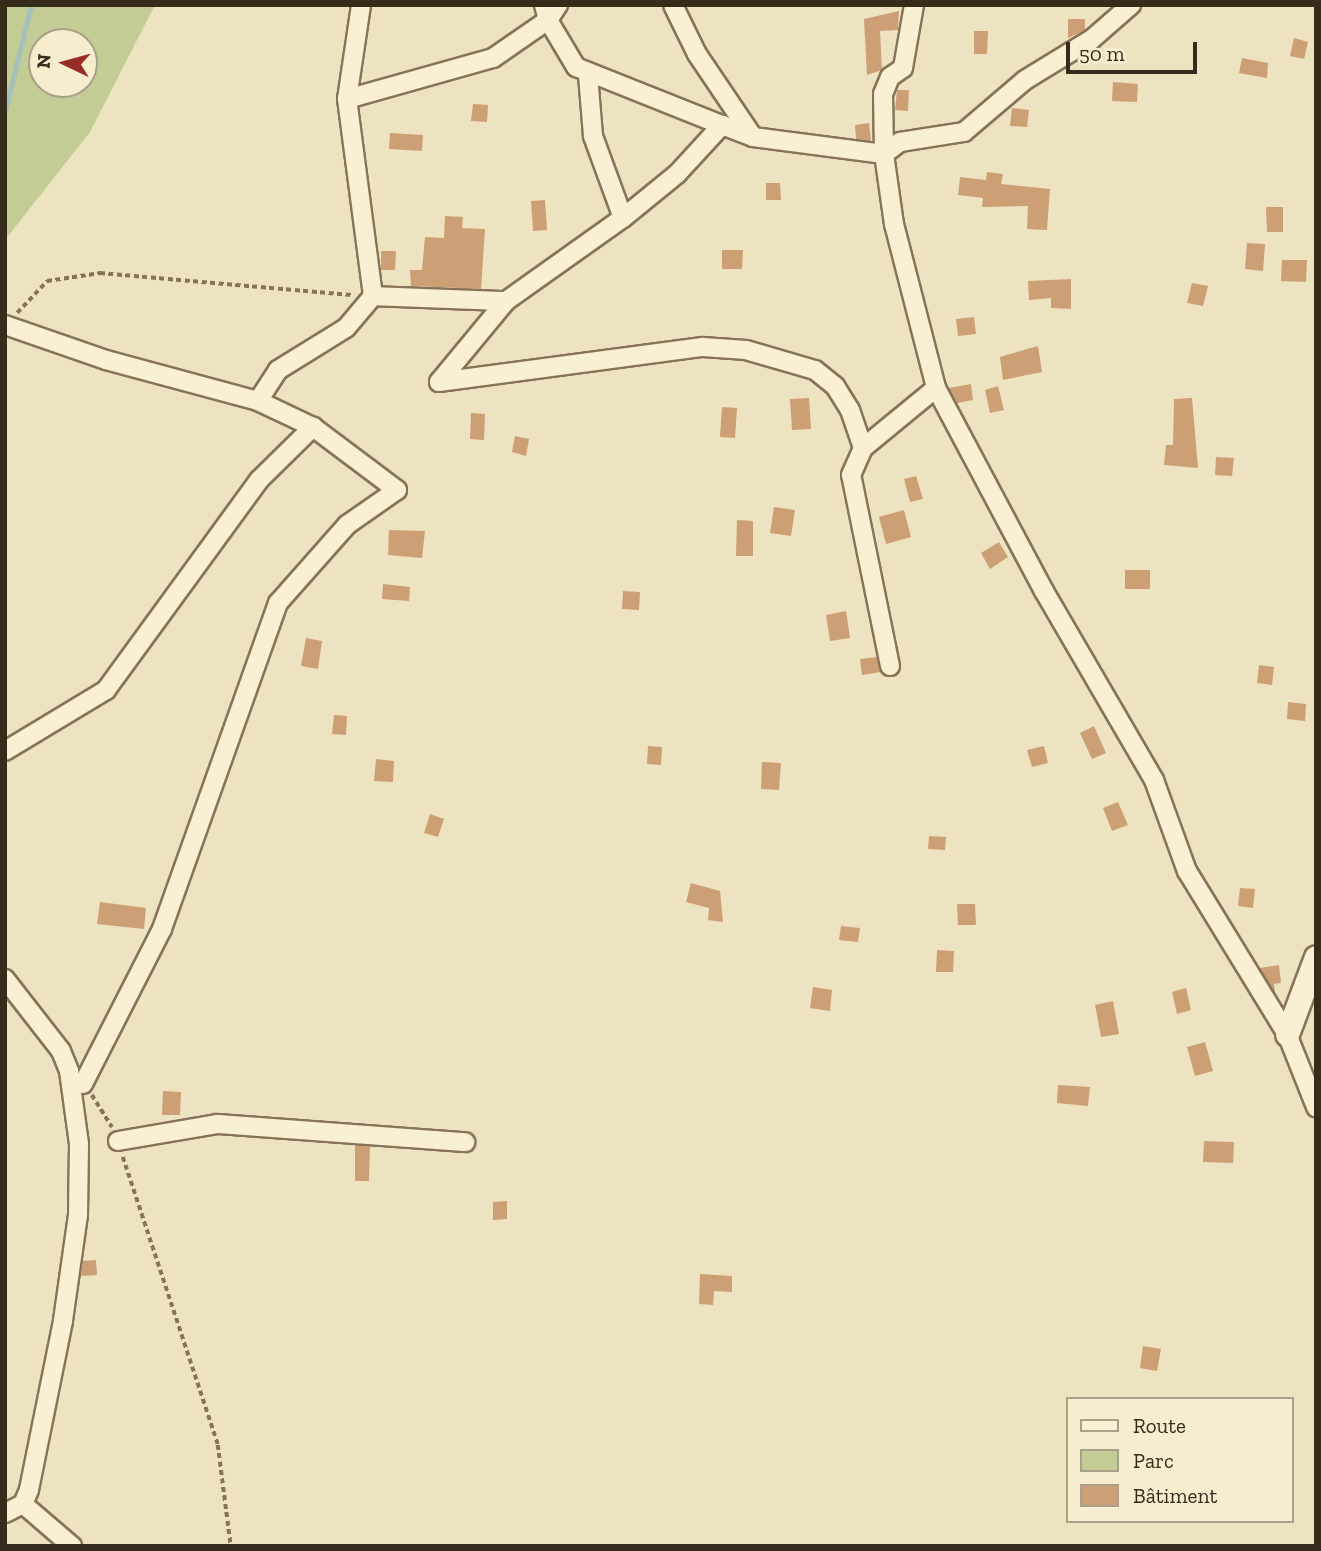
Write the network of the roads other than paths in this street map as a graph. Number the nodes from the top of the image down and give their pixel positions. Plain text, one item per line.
1 (361, 5) edge
2 (673, 5) edge
3 (914, 5) edge
4 (1131, 5) edge
5 (550, 10) edge
6 (588, 75) junction
7 (347, 99) junction
8 (722, 125) junction
9 (753, 137) junction
10 (884, 154) junction
11 (623, 218) junction
12 (373, 296) junction
13 (506, 301) junction
14 (9, 321) edge
15 (936, 388) junction
16 (258, 401) junction
17 (313, 427) junction
18 (863, 448) junction
19 (890, 666) dead end
20 (5, 751) edge
21 (1316, 957) edge
22 (5, 979) edge
23 (1287, 1034) junction
24 (83, 1084) road end
25 (1316, 1107) edge
26 (118, 1141) road end
27 (465, 1142) dead end
28 (23, 1504) junction
29 (5, 1513) edge
30 (72, 1546) edge

1 - 7 street
2 - 9 street
3 - 10 street
4 - 10 street
5 - 6 street
5 - 7 street
6 - 8 street
6 - 11 street
7 - 12 street
8 - 9 street
8 - 11 street
9 - 10 street
10 - 15 street
11 - 13 street
12 - 13 street
12 - 16 street
13 - 18 street
14 - 16 street
15 - 18 street
15 - 23 street
16 - 17 street
17 - 20 street
17 - 24 street
18 - 19 street
21 - 23 street
22 - 28 street
23 - 25 street
26 - 27 street
28 - 29 street
28 - 30 street

